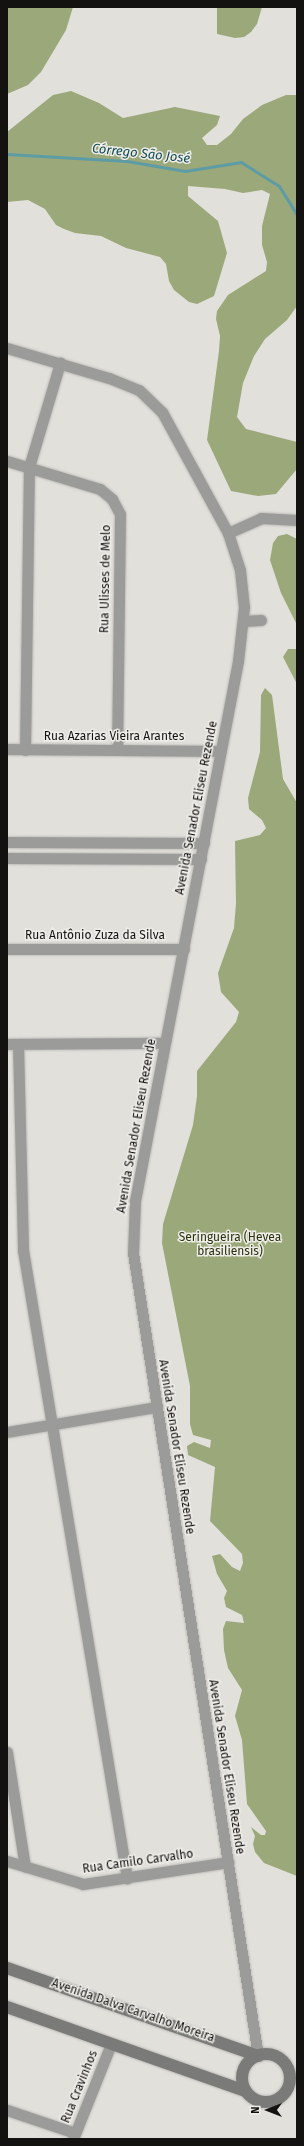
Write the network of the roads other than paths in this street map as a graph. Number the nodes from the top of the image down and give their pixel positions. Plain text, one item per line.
1 (7, 348) edge
2 (60, 363) junction
3 (7, 461) edge
4 (29, 468) junction
5 (297, 520) edge
6 (228, 533) junction
7 (261, 620) dead end
8 (244, 621) junction
9 (7, 750) edge
10 (25, 750) junction
11 (117, 750) junction
12 (220, 751) junction
13 (7, 842) edge
14 (204, 843) junction
15 (7, 858) edge
16 (201, 859) junction
17 (7, 949) edge
18 (184, 949) junction
19 (164, 1043) junction
20 (7, 1044) edge
21 (18, 1044) junction
22 (156, 1407) junction
23 (53, 1425) junction
24 (7, 1432) edge
25 (7, 1752) edge
26 (7, 1861) edge
27 (228, 1862) junction
28 (25, 1867) junction
29 (127, 1878) junction
30 (7, 1968) edge
31 (7, 2007) edge
32 (111, 2044) junction
33 (258, 2056) junction
34 (293, 2083) edge
35 (246, 2091) junction
36 (7, 2110) edge
37 (74, 2136) edge

1 - 2 street, Avenida Senador Eliseu Rezende
2 - 4 street
2 - 6 street, Avenida Senador Eliseu Rezende
3 - 4 street, Rua Ulisses de Melo
4 - 10 street
4 - 11 street, Rua Ulisses de Melo
5 - 6 street
6 - 8 street, Avenida Senador Eliseu Rezende
7 - 8 street
8 - 12 street, Avenida Senador Eliseu Rezende
9 - 10 street, Rua Azarias Vieira Arantes
10 - 11 street, Rua Azarias Vieira Arantes
11 - 12 street, Rua Azarias Vieira Arantes
12 - 14 street, Avenida Senador Eliseu Rezende
13 - 14 street
14 - 16 street, Avenida Senador Eliseu Rezende
15 - 16 street
16 - 18 street, Avenida Senador Eliseu Rezende
17 - 18 street, Rua Antônio Zuza da Silva
18 - 19 street, Avenida Senador Eliseu Rezende
19 - 21 street
19 - 22 street, Avenida Senador Eliseu Rezende
20 - 21 street
21 - 23 street
22 - 23 street
22 - 27 street, Avenida Senador Eliseu Rezende
23 - 24 street
23 - 29 street
25 - 28 street
26 - 28 street, Rua Camilo Carvalho
27 - 29 street, Rua Camilo Carvalho
27 - 33 street, Avenida Senador Eliseu Rezende
28 - 29 street, Rua Camilo Carvalho
30 - 33 street, Avenida Dalva Carvalho Moreira
31 - 32 street, Avenida Dalva Carvalho Moreira
32 - 35 street, Avenida Dalva Carvalho Moreira
32 - 37 street, Rua Cravinhos
33 - 34 street, Avenida Dalva Carvalho Moreira
33 - 35 street
34 - 35 street, Avenida Dalva Carvalho Moreira
36 - 37 street

